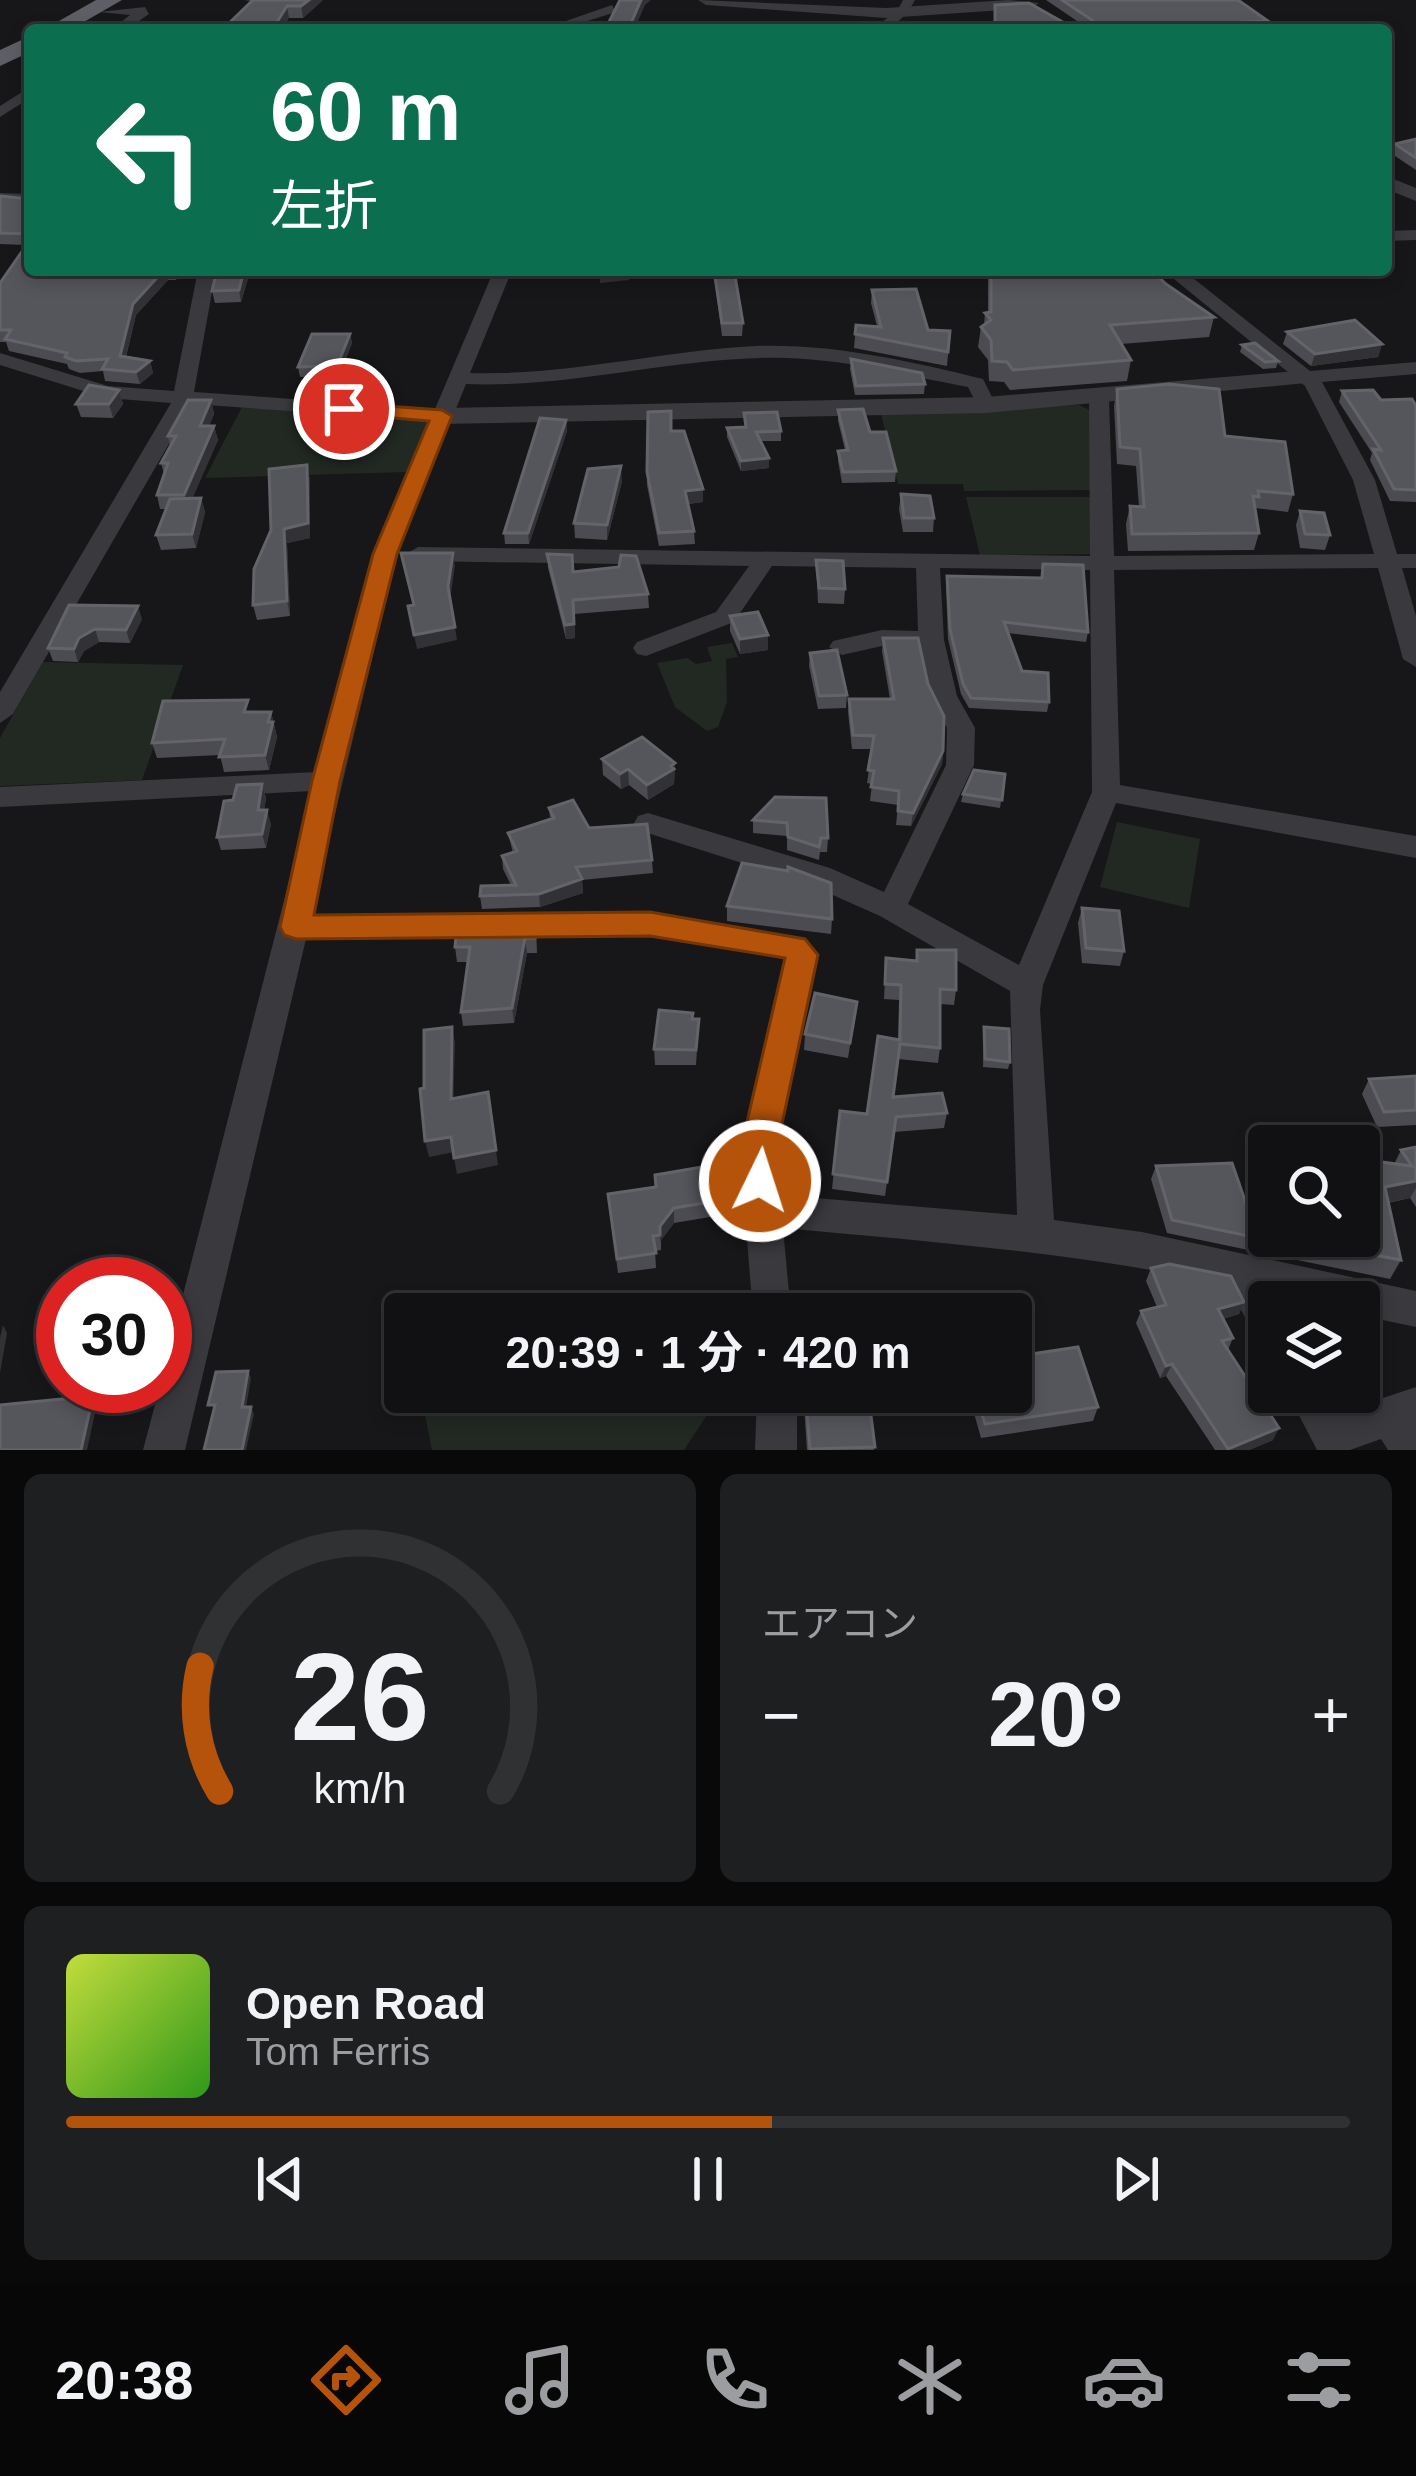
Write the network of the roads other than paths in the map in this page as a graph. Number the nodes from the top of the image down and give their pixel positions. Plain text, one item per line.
1 (128, 0) edge
2 (706, 0) edge
3 (1029, 1) edge
4 (614, 4) edge
5 (905, 7) edge
6 (111, 9) edge
7 (1050, 14) edge
8 (70, 24) edge
9 (83, 24) edge
10 (562, 24) edge
11 (206, 276) edge
12 (500, 276) edge
13 (1180, 276) edge
14 (0, 359) edge
15 (1416, 368) edge
16 (1308, 377) junction
17 (456, 378) junction
18 (182, 397) junction
19 (1099, 399) junction
20 (986, 405) junction
21 (442, 416) junction
22 (385, 554) junction
23 (765, 559) junction
24 (1388, 560) junction
25 (1416, 560) edge
26 (928, 561) junction
27 (1103, 563) junction
28 (931, 640) junction
29 (842, 647) edge
30 (646, 648) dead end
31 (1416, 659) edge
32 (0, 714) edge
33 (326, 781) junction
34 (1106, 792) junction
35 (0, 796) edge
36 (648, 824) edge
37 (1416, 847) edge
38 (891, 908) junction
39 (296, 927) junction
40 (1027, 985) junction
41 (762, 1210) junction
42 (1036, 1234) junction
43 (1240, 1271) junction
44 (1248, 1285) edge
45 (770, 1293) edge
46 (1416, 1309) edge
47 (777, 1413) edge
48 (1319, 1413) edge
49 (1406, 1424) edge
50 (164, 1450) edge
51 (776, 1450) edge

1 - 6 highway
2 - 5 street
3 - 5 street
3 - 7 street
4 - 10 street
6 - 8 highway
6 - 9 highway
11 - 18 street
12 - 17 street
13 - 16 street
14 - 18 street
15 - 16 street
16 - 19 street
16 - 24 street
17 - 20 street
17 - 21 street
18 - 21 street
18 - 32 street
19 - 20 street
19 - 27 street
20 - 21 street
21 - 22 street
22 - 23 street
22 - 33 street
23 - 26 street
23 - 30 street
24 - 25 street
24 - 27 street
24 - 31 street
26 - 27 street
26 - 28 street
27 - 34 street
28 - 29 street
28 - 38 street
33 - 35 street
33 - 39 street
34 - 37 street
34 - 40 street
36 - 38 street
38 - 40 street
39 - 41 street
39 - 50 street
40 - 42 street
41 - 42 street
41 - 45 street
42 - 43 street
43 - 44 street
43 - 46 street
47 - 51 street
48 - 49 street

